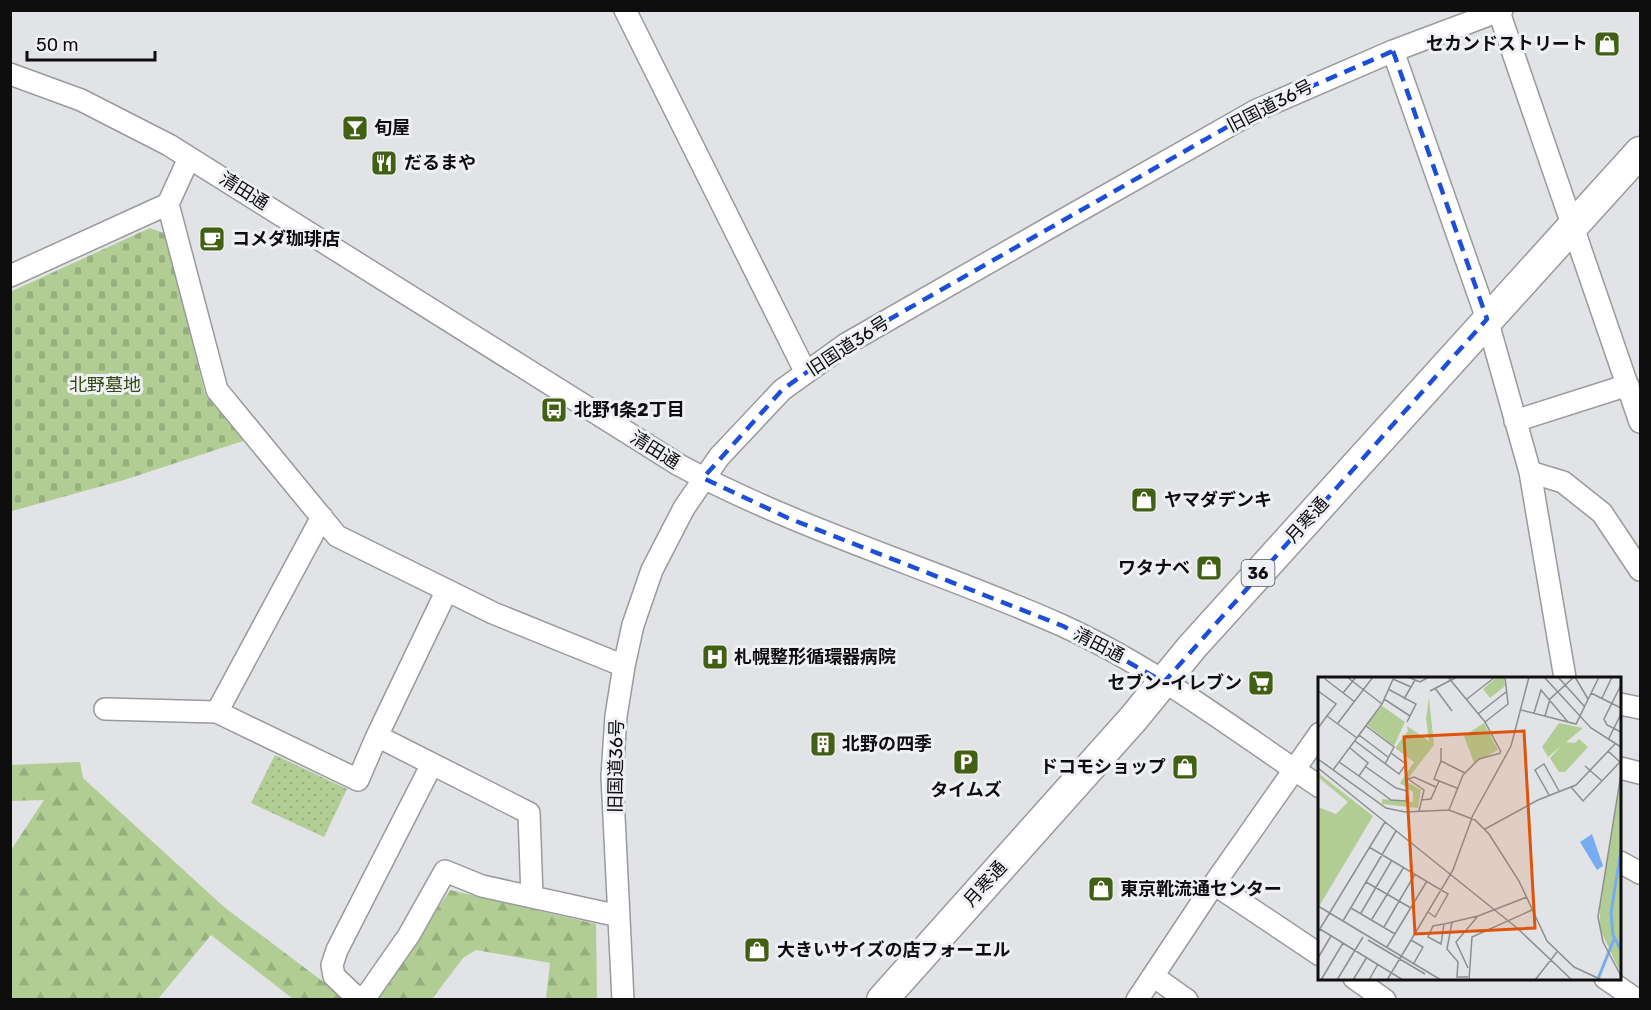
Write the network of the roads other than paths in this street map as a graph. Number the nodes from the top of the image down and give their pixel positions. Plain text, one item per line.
1 (625, 10) edge
2 (1501, 11) edge
3 (1393, 51) junction
4 (10, 74) edge
5 (1641, 152) edge
6 (189, 158) junction
7 (168, 204) junction
8 (1574, 225) junction
9 (10, 276) edge
10 (1487, 319) junction
11 (806, 373) junction
12 (1628, 385) junction
13 (1515, 422) junction
14 (1641, 422) edge
15 (1530, 472) junction
16 (703, 478) junction
17 (322, 517) junction
18 (1641, 570) edge
19 (447, 590) junction
20 (624, 666) junction
21 (1564, 677) edge
22 (1164, 682) junction
23 (1621, 704) edge
24 (1641, 708) edge
25 (105, 709) dead end
26 (217, 711) junction
27 (377, 736) junction
28 (1318, 736) edge
29 (432, 764) junction
30 (1621, 768) edge
31 (1295, 770) junction
32 (1641, 772) edge
33 (1318, 786) edge
34 (1621, 863) edge
35 (1641, 873) edge
36 (1214, 884) junction
37 (531, 897) junction
38 (619, 916) junction
39 (1318, 954) edge
40 (1153, 976) junction
41 (1357, 980) edge
42 (1608, 980) edge
43 (623, 999) edge
44 (882, 999) edge
45 (1137, 999) edge
46 (1187, 999) edge
47 (1385, 999) edge
48 (1637, 999) edge

1 - 11 street
2 - 3 street, 旧国道36号
2 - 8 street
3 - 10 street
3 - 11 street, 旧国道36号
4 - 6 street, 清田通
5 - 8 highway, 月寒通 / 36
6 - 7 street
6 - 16 street, 清田通
7 - 9 street
7 - 17 street
8 - 10 highway, 月寒通 / 36
8 - 12 street
10 - 13 street
10 - 22 highway, 月寒通 / 36
11 - 16 street, 旧国道36号
12 - 13 street
12 - 14 street
13 - 15 street
15 - 18 street
15 - 21 street
16 - 20 street, 旧国道36号
16 - 22 street, 清田通
17 - 19 street
17 - 26 street
19 - 20 street
19 - 27 street
20 - 38 street, 旧国道36号
22 - 31 street, 清田通
22 - 44 highway, 月寒通 / 36
23 - 24 street
25 - 26 street
26 - 27 street
27 - 29 street
28 - 31 street
29 - 37 street
29 - 37 street
30 - 32 street
31 - 33 street, 清田通
31 - 36 street
34 - 35 street
36 - 39 street
36 - 40 street
37 - 38 street
38 - 43 street, 旧国道36号
40 - 45 street
40 - 46 street
41 - 47 street
42 - 48 street

